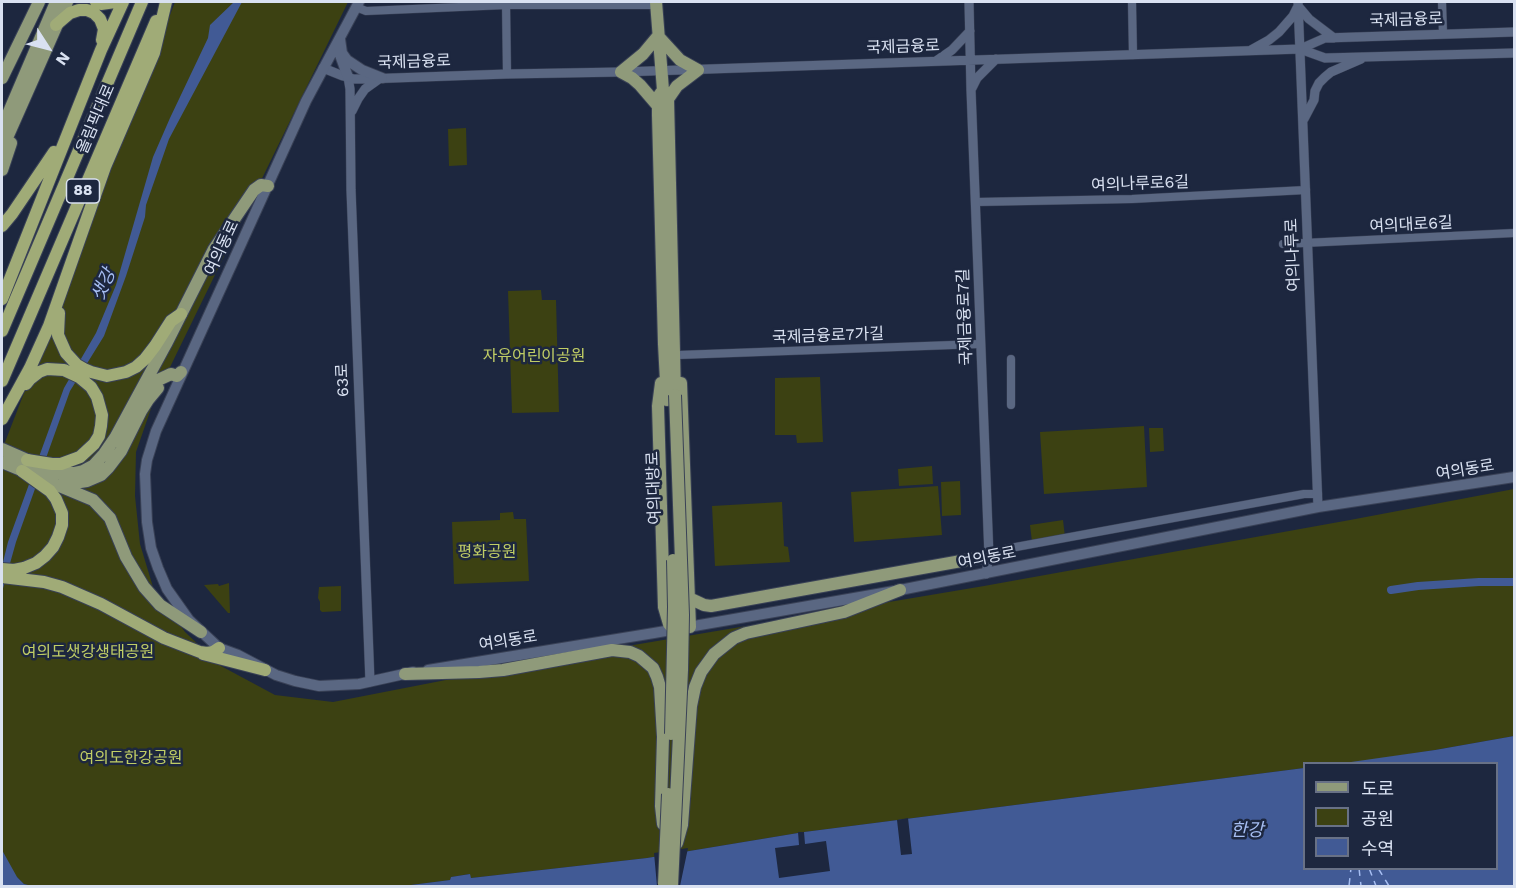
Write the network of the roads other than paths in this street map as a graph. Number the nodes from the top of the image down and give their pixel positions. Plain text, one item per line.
1 (39, 2) edge
2 (56, 2) edge
3 (67, 2) edge
4 (96, 2) edge
5 (115, 2) edge
6 (123, 2) edge
7 (141, 2) edge
8 (165, 2) edge
9 (969, 2) edge
10 (1132, 2) edge
11 (1442, 2) edge
12 (506, 3) edge
13 (656, 3) edge
14 (357, 4) edge
15 (1298, 4) edge
16 (56, 26) junction
17 (970, 31) junction
18 (1515, 32) edge
19 (1443, 34) junction
20 (342, 35) junction
21 (658, 36) junction
22 (1334, 38) junction
23 (1300, 49) junction
24 (101, 50) junction
25 (1249, 51) junction
26 (1515, 53) edge
27 (1133, 55) junction
28 (1364, 58) junction
29 (971, 59) junction
30 (996, 59) junction
31 (936, 61) junction
32 (323, 68) junction
33 (698, 70) junction
34 (661, 71) junction
35 (621, 72) junction
36 (507, 74) junction
37 (348, 77) junction
38 (2, 78) edge
39 (382, 78) junction
40 (30, 85) junction
41 (970, 90) junction
42 (663, 99) junction
43 (350, 117) junction
44 (1303, 122) junction
45 (2, 128) edge
46 (67, 134) junction
47 (2, 149) edge
48 (2, 170) edge
49 (268, 186) junction
50 (1306, 190) junction
51 (976, 202) junction
52 (2, 226) edge
53 (1515, 233) edge
54 (1308, 243) junction
55 (1283, 244) dead end
56 (59, 297) junction
57 (2, 299) edge
58 (181, 314) junction
59 (2, 331) edge
60 (673, 340) junction
61 (980, 344) junction
62 (665, 352) junction
63 (678, 355) junction
64 (1011, 359) dead end
65 (68, 365) junction
66 (181, 372) junction
67 (2, 381) edge
68 (671, 397) junction
69 (12, 403) junction
70 (1011, 405) dead end
71 (2, 419) edge
72 (2, 449) edge
73 (2, 462) edge
74 (24, 465) junction
75 (92, 467) junction
76 (1515, 477) edge
77 (56, 479) junction
78 (1318, 494) junction
79 (1318, 507) junction
80 (989, 556) junction
81 (2, 569) edge
82 (23, 574) junction
83 (986, 574) junction
84 (2, 577) edge
85 (900, 590) junction
86 (689, 598) junction
87 (664, 608) junction
88 (690, 627) junction
89 (674, 630) junction
90 (201, 632) junction
91 (654, 633) junction
92 (164, 638) junction
93 (219, 648) junction
94 (265, 670) junction
95 (405, 674) junction
96 (370, 682) junction
97 (670, 845) junction
98 (664, 886) edge
99 (672, 886) edge

1 - 38 main road
2 - 45 main road
3 - 16 main road
4 - 5 highway
6 - 24 highway
7 - 59 highway, 올림픽대로 / 88
8 - 56 highway
8 - 67 highway, 올림픽대로 / 88
9 - 17 street, 국제금융로7길
10 - 27 street
11 - 19 street
12 - 13 street
12 - 14 street
12 - 36 street
13 - 21 main road, 여의대방로
14 - 20 main road, 여의동로
15 - 22 street
15 - 23 street, 여의나루로
15 - 25 street
16 - 24 highway
16 - 40 main road
17 - 29 street, 국제금융로7길
17 - 31 street
18 - 19 street, 국제금융로
19 - 22 street, 국제금융로
20 - 32 main road, 여의동로
20 - 37 main road
20 - 39 main road
21 - 33 main road
21 - 34 main road, 여의대방로
21 - 35 main road
22 - 23 street, 국제금융로
23 - 25 street, 국제금융로
23 - 28 street, 국제금융로
23 - 44 street, 여의나루로
24 - 46 highway
25 - 27 street, 국제금융로
26 - 28 street, 국제금융로
27 - 30 street, 국제금융로
28 - 44 street
29 - 30 street, 국제금융로
29 - 31 street, 국제금융로
29 - 41 street, 국제금융로7길
30 - 41 street
31 - 33 street, 국제금융로
32 - 37 street, 국제금융로
32 - 49 main road, 여의동로
33 - 34 street, 국제금융로
33 - 42 main road
34 - 35 street, 국제금융로
34 - 42 main road, 여의대방로
35 - 36 street, 국제금융로
35 - 42 main road
36 - 39 street, 국제금융로
37 - 39 street, 국제금융로
37 - 43 street, 63로
39 - 43 street
40 - 47 main road
40 - 48 main road
41 - 51 street, 국제금융로7길
42 - 60 main road, 여의대방로
42 - 62 main road, 여의대방로
43 - 96 street, 63로
44 - 50 street, 여의나루로
46 - 52 highway
46 - 57 highway
49 - 58 main road
49 - 66 main road, 여의동로
50 - 51 street, 여의나루로6길
50 - 54 street, 여의나루로
51 - 61 street, 국제금융로7길
53 - 54 street, 여의대로6길
54 - 55 street, 여의대로6길
54 - 78 street, 여의나루로
56 - 65 highway
56 - 69 highway
58 - 65 highway
58 - 75 main road
60 - 63 main road
60 - 68 main road, 여의대방로
61 - 63 street, 국제금융로7가길
61 - 80 street, 국제금융로7길
62 - 68 main road, 여의대방로
62 - 87 main road
63 - 86 main road
64 - 70 street
65 - 69 highway
65 - 77 highway
66 - 75 main road
66 - 77 main road
66 - 90 main road, 여의동로
68 - 97 main road, 여의대방로, bridge
69 - 71 highway
72 - 74 main road
73 - 74 main road
74 - 77 highway
74 - 77 highway
75 - 77 main road
76 - 79 main road, 여의동로
77 - 82 highway
77 - 90 main road
78 - 79 street, 여의나루로
78 - 80 street
79 - 83 main road, 여의동로
80 - 83 street, 국제금융로7길
80 - 86 main road
81 - 82 highway
82 - 84 highway
82 - 92 highway
83 - 85 main road, 여의동로
85 - 88 main road, 여의동로
85 - 97 main road
86 - 88 main road
87 - 89 main road
87 - 91 main road
88 - 89 main road, 여의동로
89 - 91 main road, 여의동로
90 - 93 main road, 여의동로
91 - 95 main road, 여의동로
92 - 93 highway
92 - 94 highway
93 - 94 main road, 여의동로
94 - 96 main road, 여의동로
95 - 96 main road, 여의동로
95 - 97 main road, bridge
97 - 98 main road, 여의대방로, bridge
97 - 99 main road, bridge

